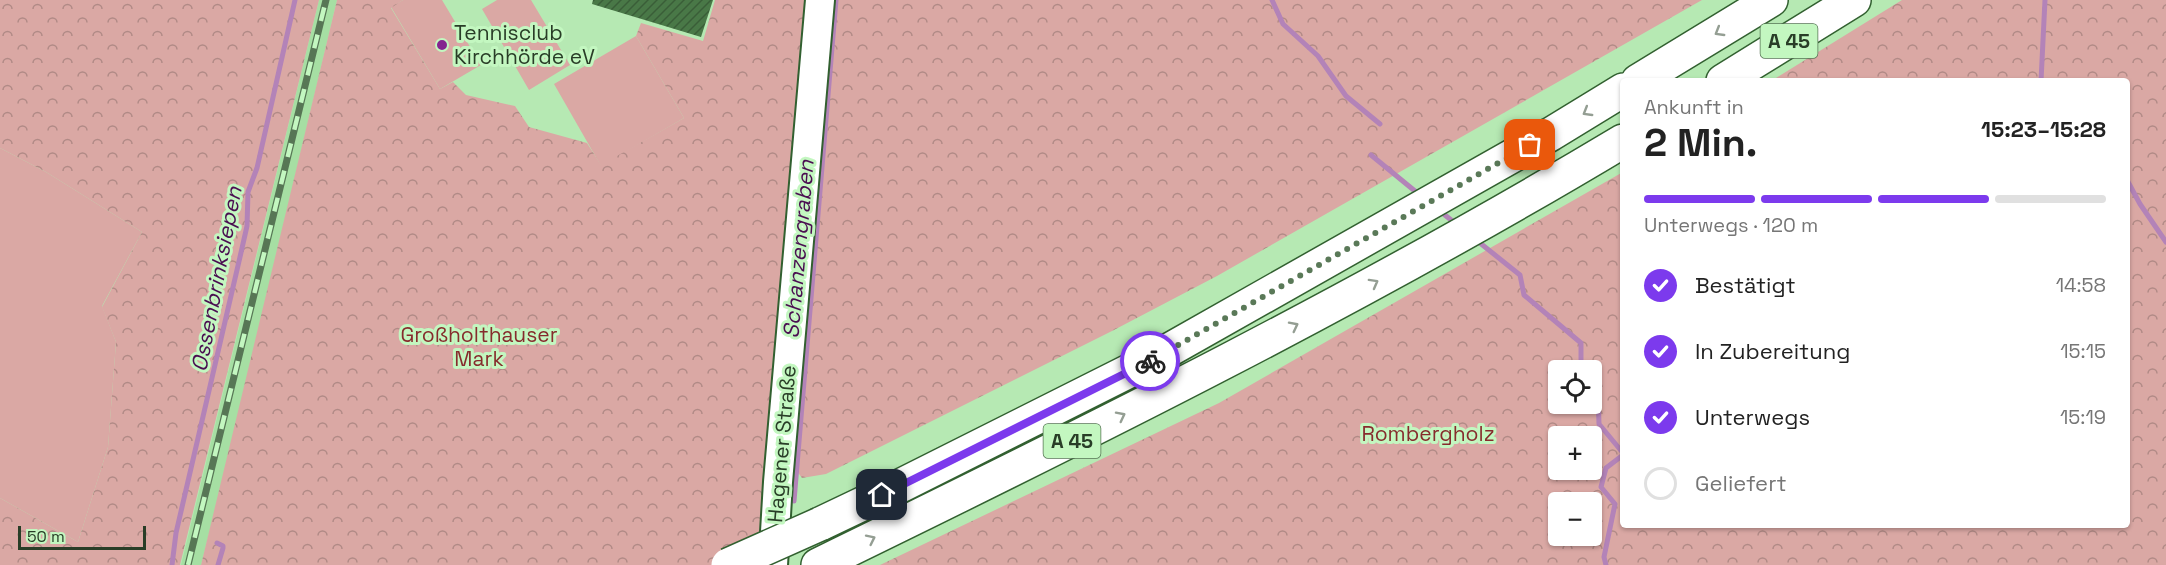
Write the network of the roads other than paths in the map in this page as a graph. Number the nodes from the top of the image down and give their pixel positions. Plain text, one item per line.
1 (820, 0) edge
2 (1771, 0) edge
3 (1854, 0) edge
4 (1643, 78) edge
5 (1728, 78) edge
6 (1620, 92) edge
7 (1620, 143) edge
8 (728, 565) edge
9 (773, 565) edge
10 (818, 565) edge

1 - 9 main road, Hagener Straße
2 -> 4 highway, A 45
3 - 5 highway, A 45
6 -> 8 highway, A 45, bridge
10 -> 7 highway, A 45

